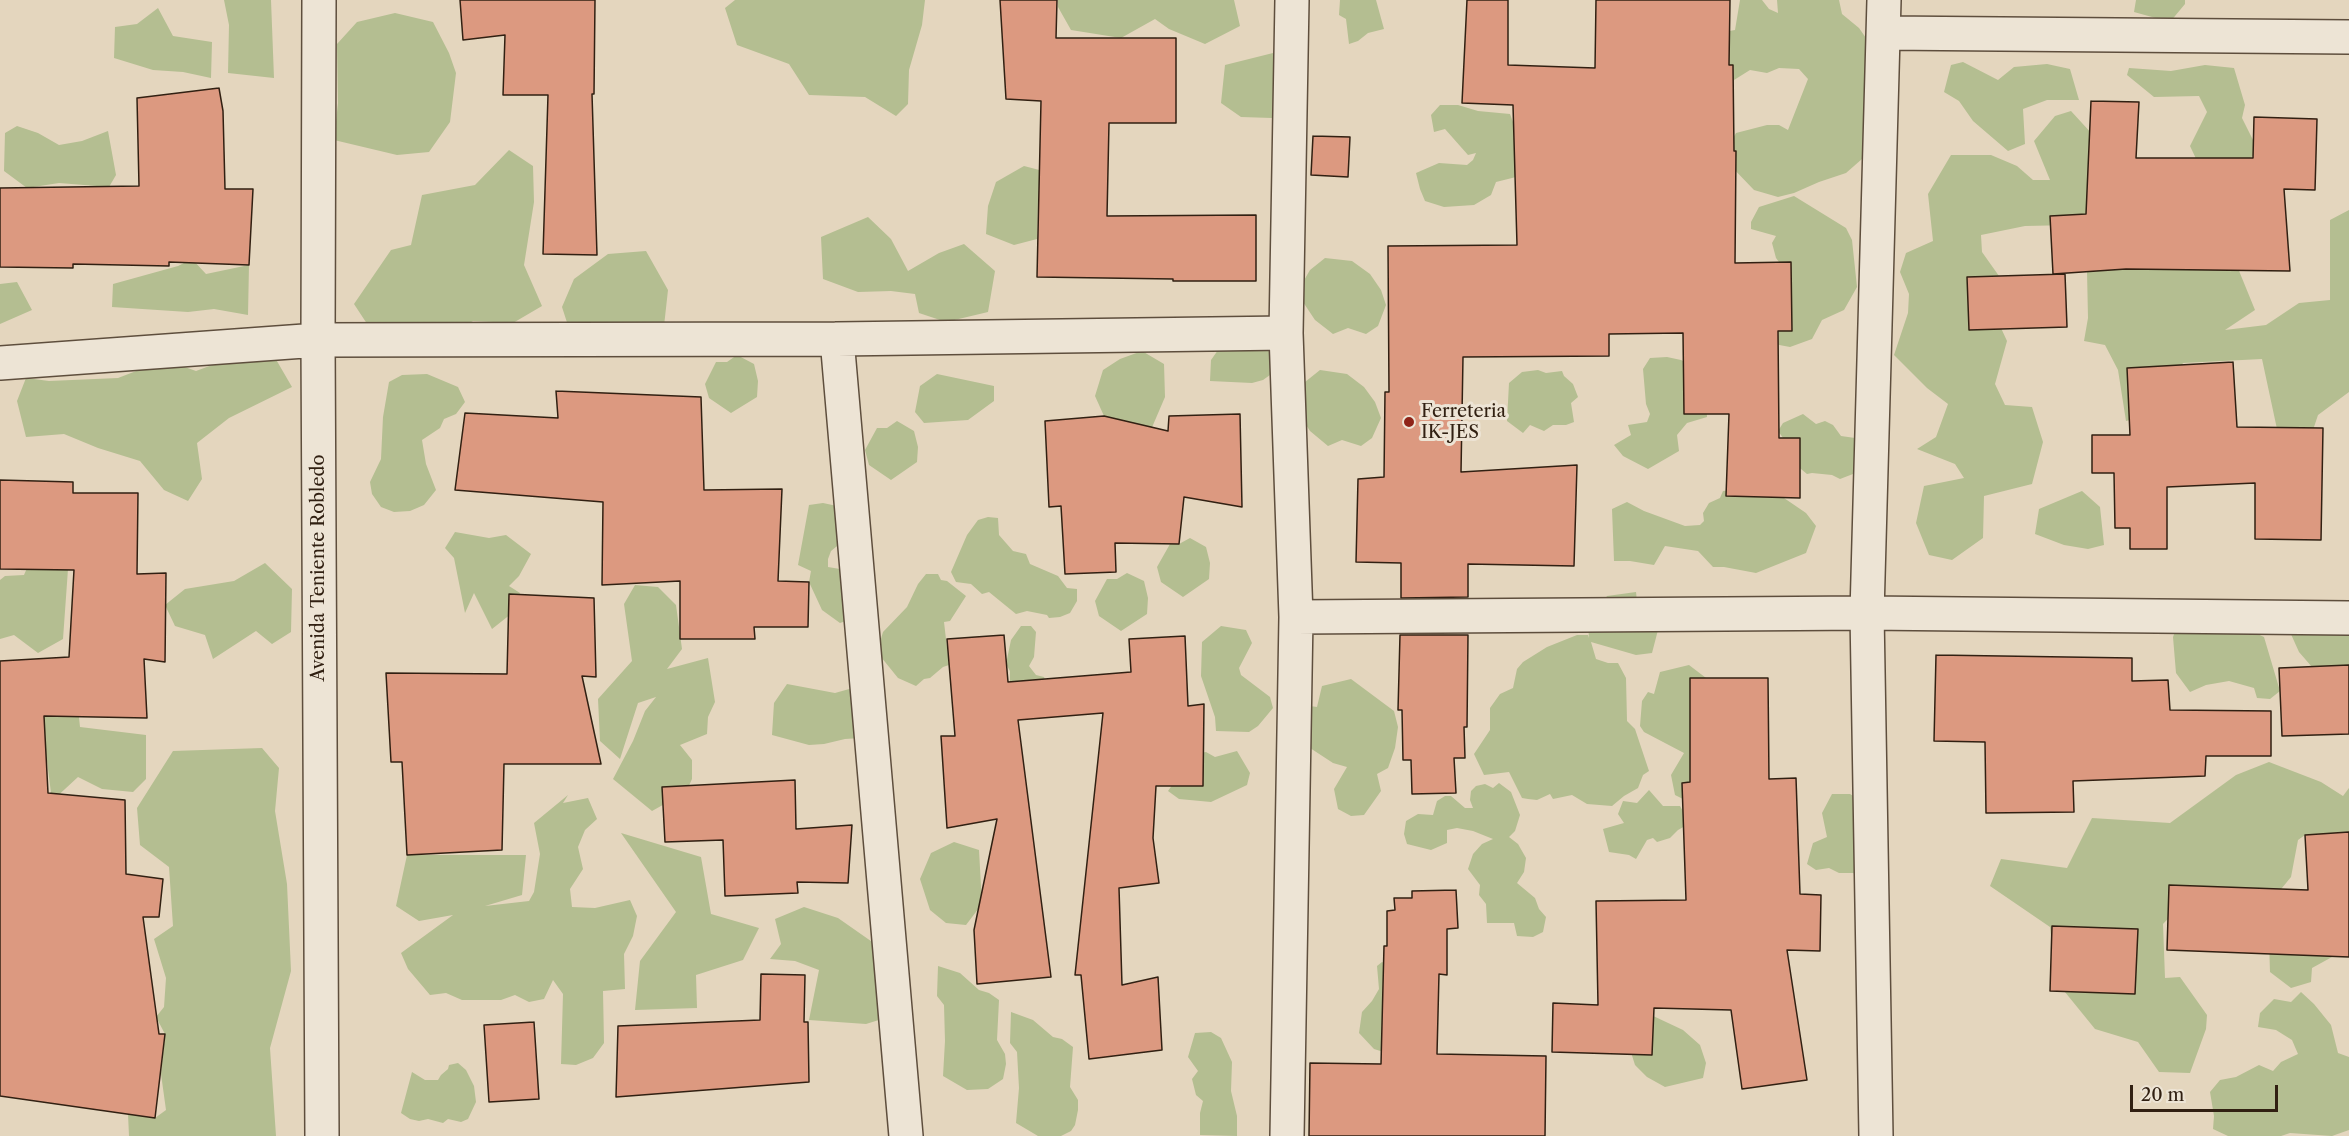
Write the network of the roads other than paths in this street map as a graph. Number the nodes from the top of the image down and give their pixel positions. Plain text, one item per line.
1 (319, 0) edge
2 (1292, 0) edge
3 (1884, 0) edge
4 (1885, 33) junction
5 (2349, 37) edge
6 (1286, 333) junction
7 (837, 339) junction
8 (318, 340) junction
9 (0, 363) edge
10 (1867, 613) junction
11 (1296, 617) junction
12 (2349, 618) edge
13 (322, 1136) edge
14 (906, 1136) edge
15 (1287, 1136) edge
16 (1876, 1136) edge

1 - 8 street, Avenida Teniente Robledo
2 - 6 street
3 - 4 street
4 - 5 street
4 - 10 street
6 - 7 street
6 - 11 street
7 - 8 street
7 - 14 street
8 - 9 street
8 - 13 street, Avenida Teniente Robledo
10 - 11 street
10 - 12 street
10 - 16 street
11 - 15 street

